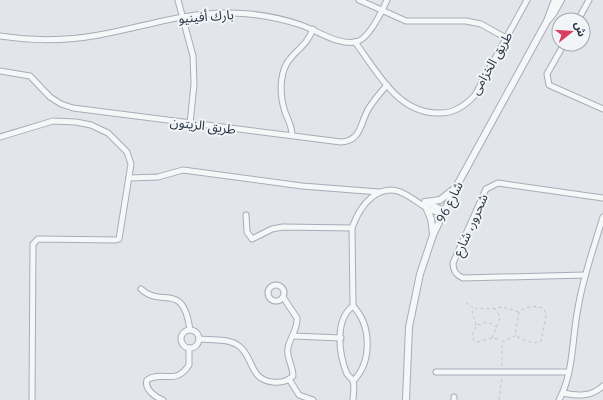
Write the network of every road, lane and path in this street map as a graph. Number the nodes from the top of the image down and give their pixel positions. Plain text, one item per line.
1 (178, 0) edge
2 (359, 0) edge
3 (387, 0) edge
4 (527, 0) edge
5 (555, 0) edge
6 (561, 0) edge
7 (589, 0) edge
8 (381, 11) junction
9 (582, 12) edge
10 (183, 16) junction
11 (547, 21) junction
12 (313, 29) junction
13 (0, 36) edge
14 (506, 38) junction
15 (355, 42) junction
16 (559, 52) edge
17 (0, 71) edge
18 (388, 85) junction
19 (603, 109) edge
20 (190, 124) junction
21 (292, 135) junction
22 (0, 137) edge
23 (129, 178) junction
24 (455, 189) junction
25 (379, 192) junction
26 (603, 198) edge
27 (423, 204) junction
28 (444, 212) junction
29 (246, 215) dead end
30 (603, 217) edge
31 (352, 228) junction
32 (433, 235) junction
33 (585, 275) junction
34 (141, 289) dead end
35 (283, 297) dead end
36 (466, 303) dead end
37 (353, 306) junction
38 (473, 309) junction
39 (494, 309) junction
40 (518, 312) junction
41 (476, 325) junction
42 (497, 327) junction
43 (190, 330) junction
44 (515, 335) junction
45 (293, 336) junction
46 (341, 338) junction
47 (492, 338) junction
48 (199, 339) junction
49 (503, 341) junction
50 (189, 348) junction
51 (436, 372) dead end
52 (502, 372) junction
53 (568, 372) junction
54 (289, 379) junction
55 (353, 382) junction
56 (603, 386) edge
57 (563, 393) junction
58 (32, 400) edge
59 (163, 400) edge
60 (313, 400) edge
61 (353, 400) edge
62 (406, 400) edge
63 (499, 400) edge
64 (559, 400) edge

1 - 10 street
2 - 8 street
3 - 8 street
4 - 14 street, طريق الخزامى
5 - 11 street, شارع 96
6 - 11 street, شارع 96
7 - 9 street
8 - 14 street
8 - 15 street
10 - 12 street, بارك أفينيو
10 - 13 street, بارك أفينيو
10 - 20 street
11 - 24 street, شارع 96
12 - 15 street, بارك أفينيو
12 - 21 street
14 - 18 street, طريق الخزامى
15 - 18 street, طريق الخزامى
16 - 19 street
17 - 20 street, طريق الزيتون
18 - 21 street, طريق الزيتون
20 - 21 street, طريق الزيتون
22 - 23 street
23 - 25 street
23 - 58 street
24 - 27 street
24 - 28 street, شارع 96
25 - 27 street
25 - 31 street
26 - 33 street, شحرور، شارع
27 - 28 street
27 - 32 street
28 - 32 street, شارع 96
29 - 31 street
30 - 33 street
31 - 37 street
32 - 62 street, شارع 96
33 - 53 street
34 - 43 street
35 - 45 street
36 - 38 path
37 - 46 street
37 - 55 street
38 - 39 path
38 - 41 path
39 - 40 path
39 - 42 path
40 - 44 path
40 - 44 path
41 - 42 path
41 - 47 path
42 - 47 path
43 - 48 street
43 - 50 street
44 - 49 path
45 - 46 street
45 - 54 street
46 - 55 street
47 - 49 path
48 - 50 street
48 - 54 street
49 - 52 path
50 - 59 street
51 - 52 street
52 - 53 street
52 - 63 path
53 - 57 street
54 - 60 street
55 - 61 street
56 - 57 street
57 - 64 street

